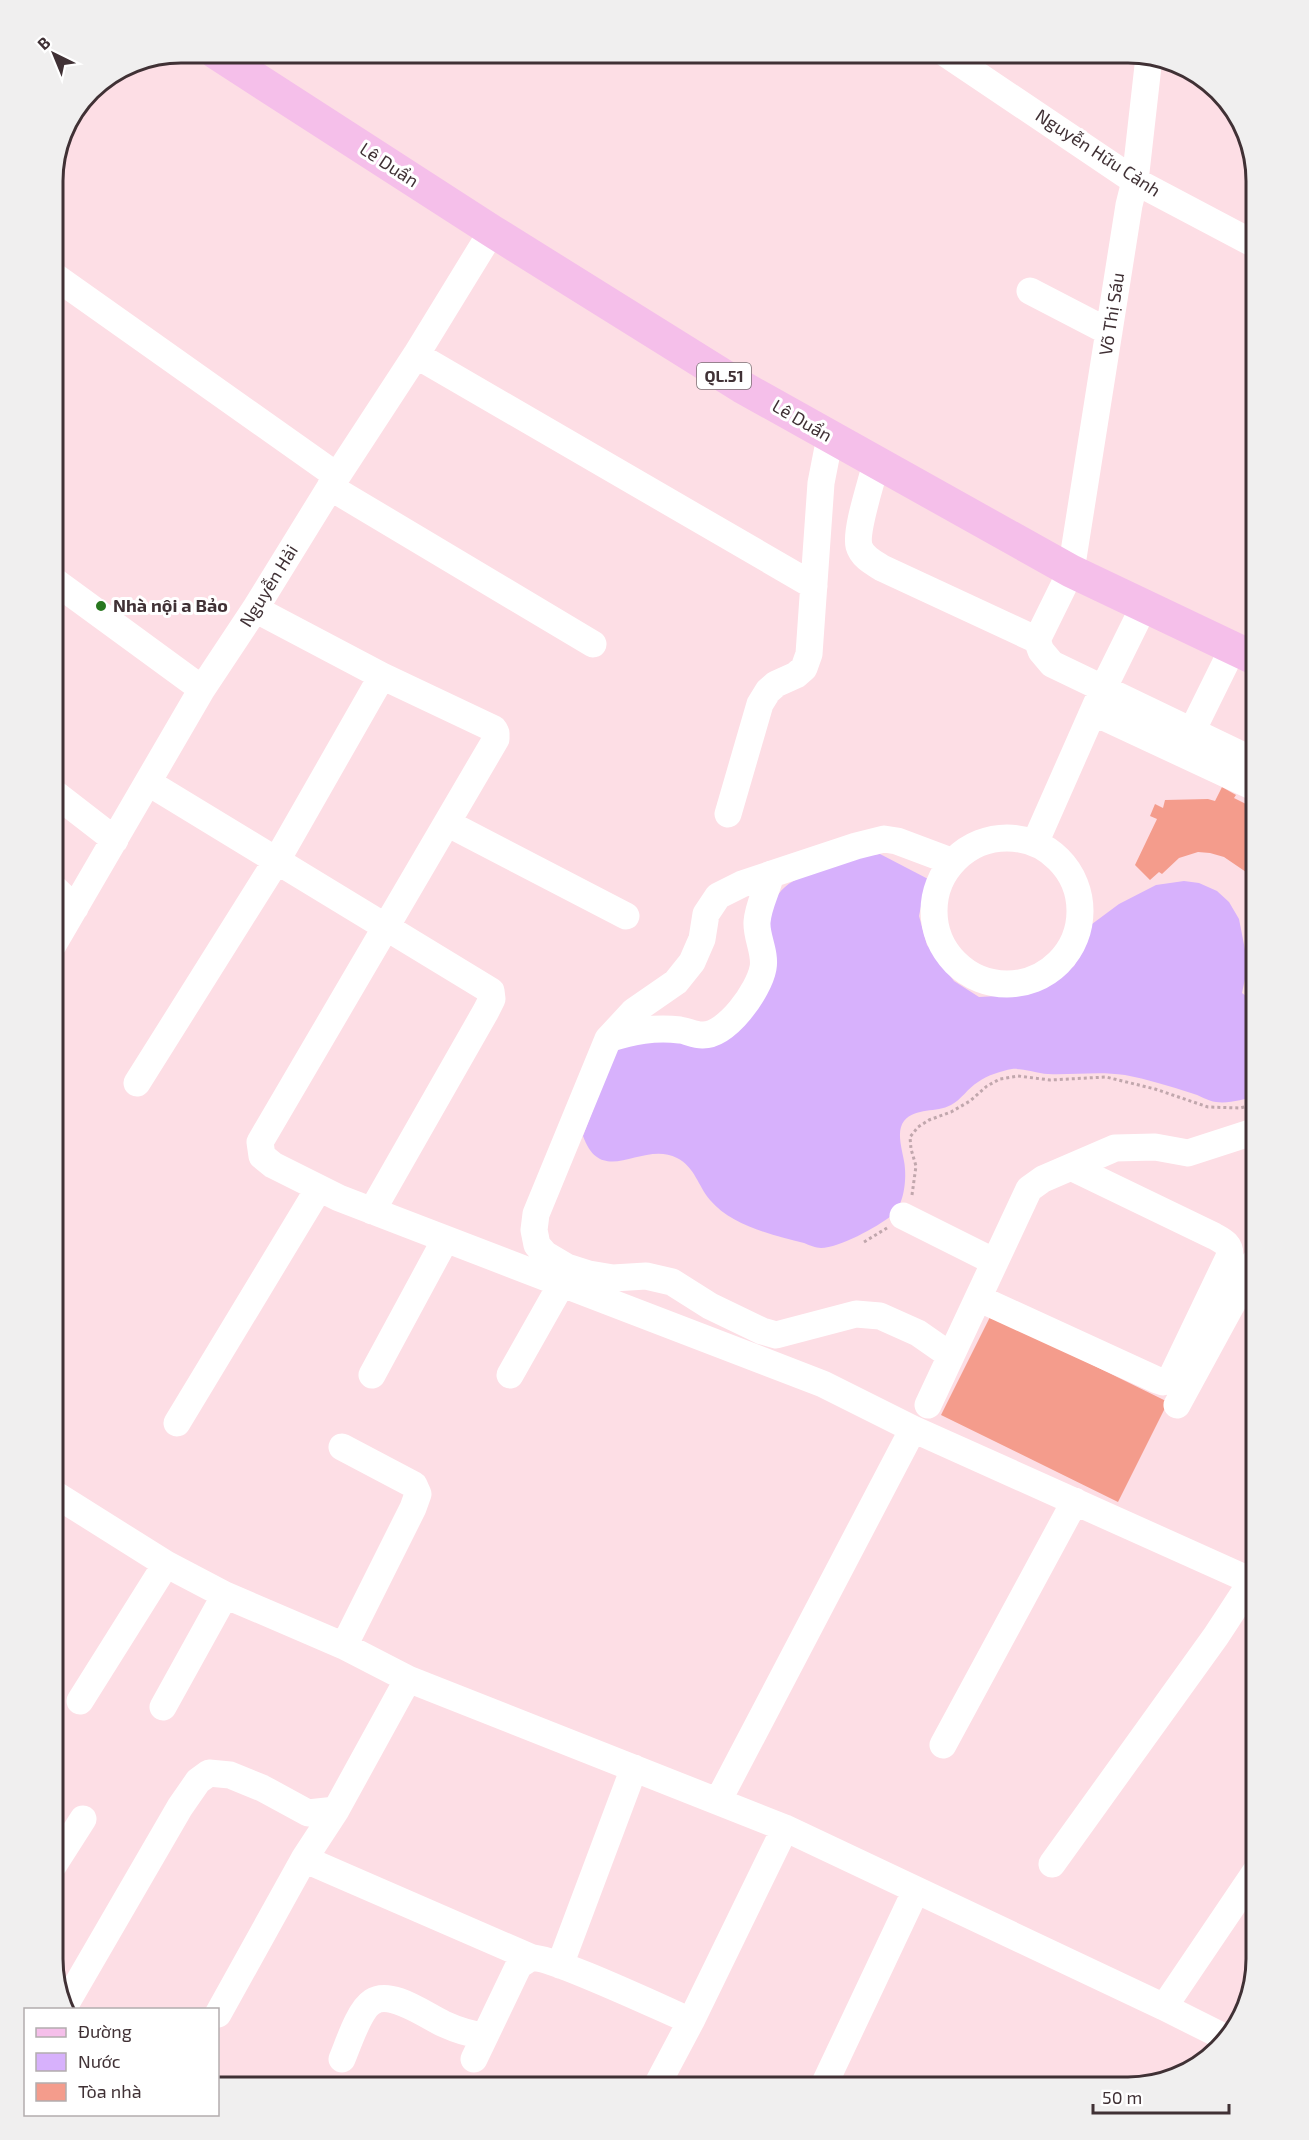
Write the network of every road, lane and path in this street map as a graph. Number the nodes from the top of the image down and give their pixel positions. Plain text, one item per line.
1 (233, 63) edge
2 (960, 63) edge
3 (1148, 65) edge
4 (1135, 181) junction
5 (492, 231) junction
6 (1246, 239) edge
7 (63, 282) edge
8 (1030, 291) dead end
9 (1109, 332) junction
10 (416, 356) junction
11 (830, 436) junction
12 (876, 463) junction
13 (333, 482) junction
14 (1071, 571) junction
15 (814, 586) junction
16 (63, 587) edge
17 (1144, 606) junction
18 (255, 609) junction
19 (1037, 640) junction
20 (593, 644) dead end
21 (1245, 653) edge
22 (382, 676) junction
23 (202, 689) junction
24 (1098, 701) junction
25 (1192, 731) junction
26 (1246, 757) edge
27 (149, 783) junction
28 (1246, 783) edge
29 (63, 800) edge
30 (728, 814) dead end
31 (447, 823) junction
32 (115, 840) junction
33 (1035, 843) junction
34 (277, 860) junction
35 (953, 862) junction
36 (771, 874) junction
37 (63, 897) edge
38 (75, 908) junction
39 (626, 916) dead end
40 (386, 927) junction
41 (63, 928) edge
42 (608, 1039) junction
43 (137, 1083) dead end
44 (1246, 1107) edge
45 (1246, 1135) edge
46 (1071, 1167) junction
47 (319, 1188) junction
48 (372, 1211) junction
49 (903, 1216) junction
50 (445, 1240) junction
51 (864, 1242) dead end
52 (995, 1262) junction
53 (1246, 1280) edge
54 (562, 1283) junction
55 (978, 1298) junction
56 (951, 1356) junction
57 (372, 1375) dead end
58 (510, 1375) dead end
59 (928, 1404) dead end
60 (1177, 1405) dead end
61 (177, 1423) dead end
62 (913, 1429) junction
63 (342, 1447) dead end
64 (63, 1500) edge
65 (1075, 1501) junction
66 (166, 1564) junction
67 (1246, 1578) edge
68 (1246, 1593) edge
69 (225, 1595) junction
70 (344, 1646) junction
71 (408, 1679) junction
72 (80, 1701) dead end
73 (163, 1707) dead end
74 (943, 1745) dead end
75 (634, 1768) junction
76 (718, 1801) junction
77 (336, 1810) junction
78 (83, 1819) dead end
79 (785, 1828) junction
80 (63, 1849) edge
81 (304, 1859) junction
82 (1052, 1864) dead end
83 (1246, 1887) edge
84 (916, 1890) junction
85 (532, 1958) junction
86 (560, 1965) junction
87 (69, 1998) edge
88 (1164, 2007) junction
89 (219, 2012) edge
90 (691, 2021) junction
91 (1219, 2034) edge
92 (342, 2059) dead end
93 (661, 2077) edge
94 (828, 2077) edge

1 - 5 main road, Lê Duẩn / QL.51
2 - 4 street, Nguyễn Hữu Cảnh
3 - 4 street, Võ Thị Sáu
4 - 6 street, Nguyễn Hữu Cảnh
4 - 9 street, Võ Thị Sáu
5 - 10 street, Nguyễn Hải
5 - 11 main road, Lê Duẩn / QL.51
7 - 13 street
8 - 9 street
9 - 14 street, Võ Thị Sáu
10 - 13 street, Nguyễn Hải
10 - 15 street
11 - 12 main road, Lê Duẩn / QL.51
11 - 15 street
12 - 14 main road, Lê Duẩn / QL.51
12 - 19 street
13 - 18 street, Nguyễn Hải
13 - 20 street
14 - 17 main road, Lê Duẩn / QL.51
14 - 19 street, Võ Thị Sáu
15 - 30 street
16 - 23 street
17 - 21 main road, Lê Duẩn / QL.51
17 - 24 street
18 - 22 street
18 - 23 street, Nguyễn Hải
19 - 24 street
21 - 25 street
22 - 31 street
22 - 34 street
23 - 27 street, Nguyễn Hải
24 - 25 street
24 - 28 street
24 - 33 street
25 - 26 street
27 - 32 street, Nguyễn Hải
27 - 34 street
29 - 32 street
31 - 39 street
31 - 40 street
32 - 38 street, Nguyễn Hải
33 - 35 street
33 - 35 street
34 - 40 street
34 - 43 street
35 - 36 street
36 - 42 street
36 - 42 street
37 - 38 street
38 - 41 street, Nguyễn Hải
40 - 47 street
40 - 48 street
42 - 56 street
44 - 49 path
45 - 46 street
46 - 52 street
46 - 55 street
47 - 48 street
47 - 61 street
48 - 50 street
49 - 51 path
49 - 52 street
50 - 54 street
50 - 57 street
52 - 55 street
53 - 60 street
54 - 58 street
54 - 62 street
55 - 56 street
56 - 59 street
62 - 65 street
62 - 76 street
63 - 70 street
64 - 66 street
65 - 67 street
65 - 74 street
66 - 69 street
66 - 72 street
68 - 82 street
69 - 70 street
69 - 73 street
70 - 71 street
71 - 75 street
71 - 77 street
75 - 76 street
75 - 86 street
76 - 79 street
77 - 81 street
77 - 87 street
78 - 80 street
79 - 84 street
79 - 90 street
81 - 85 street
81 - 89 street
83 - 88 street
84 - 88 street
84 - 94 street
85 - 86 street
85 - 92 street
86 - 90 street
88 - 91 street
90 - 93 street

